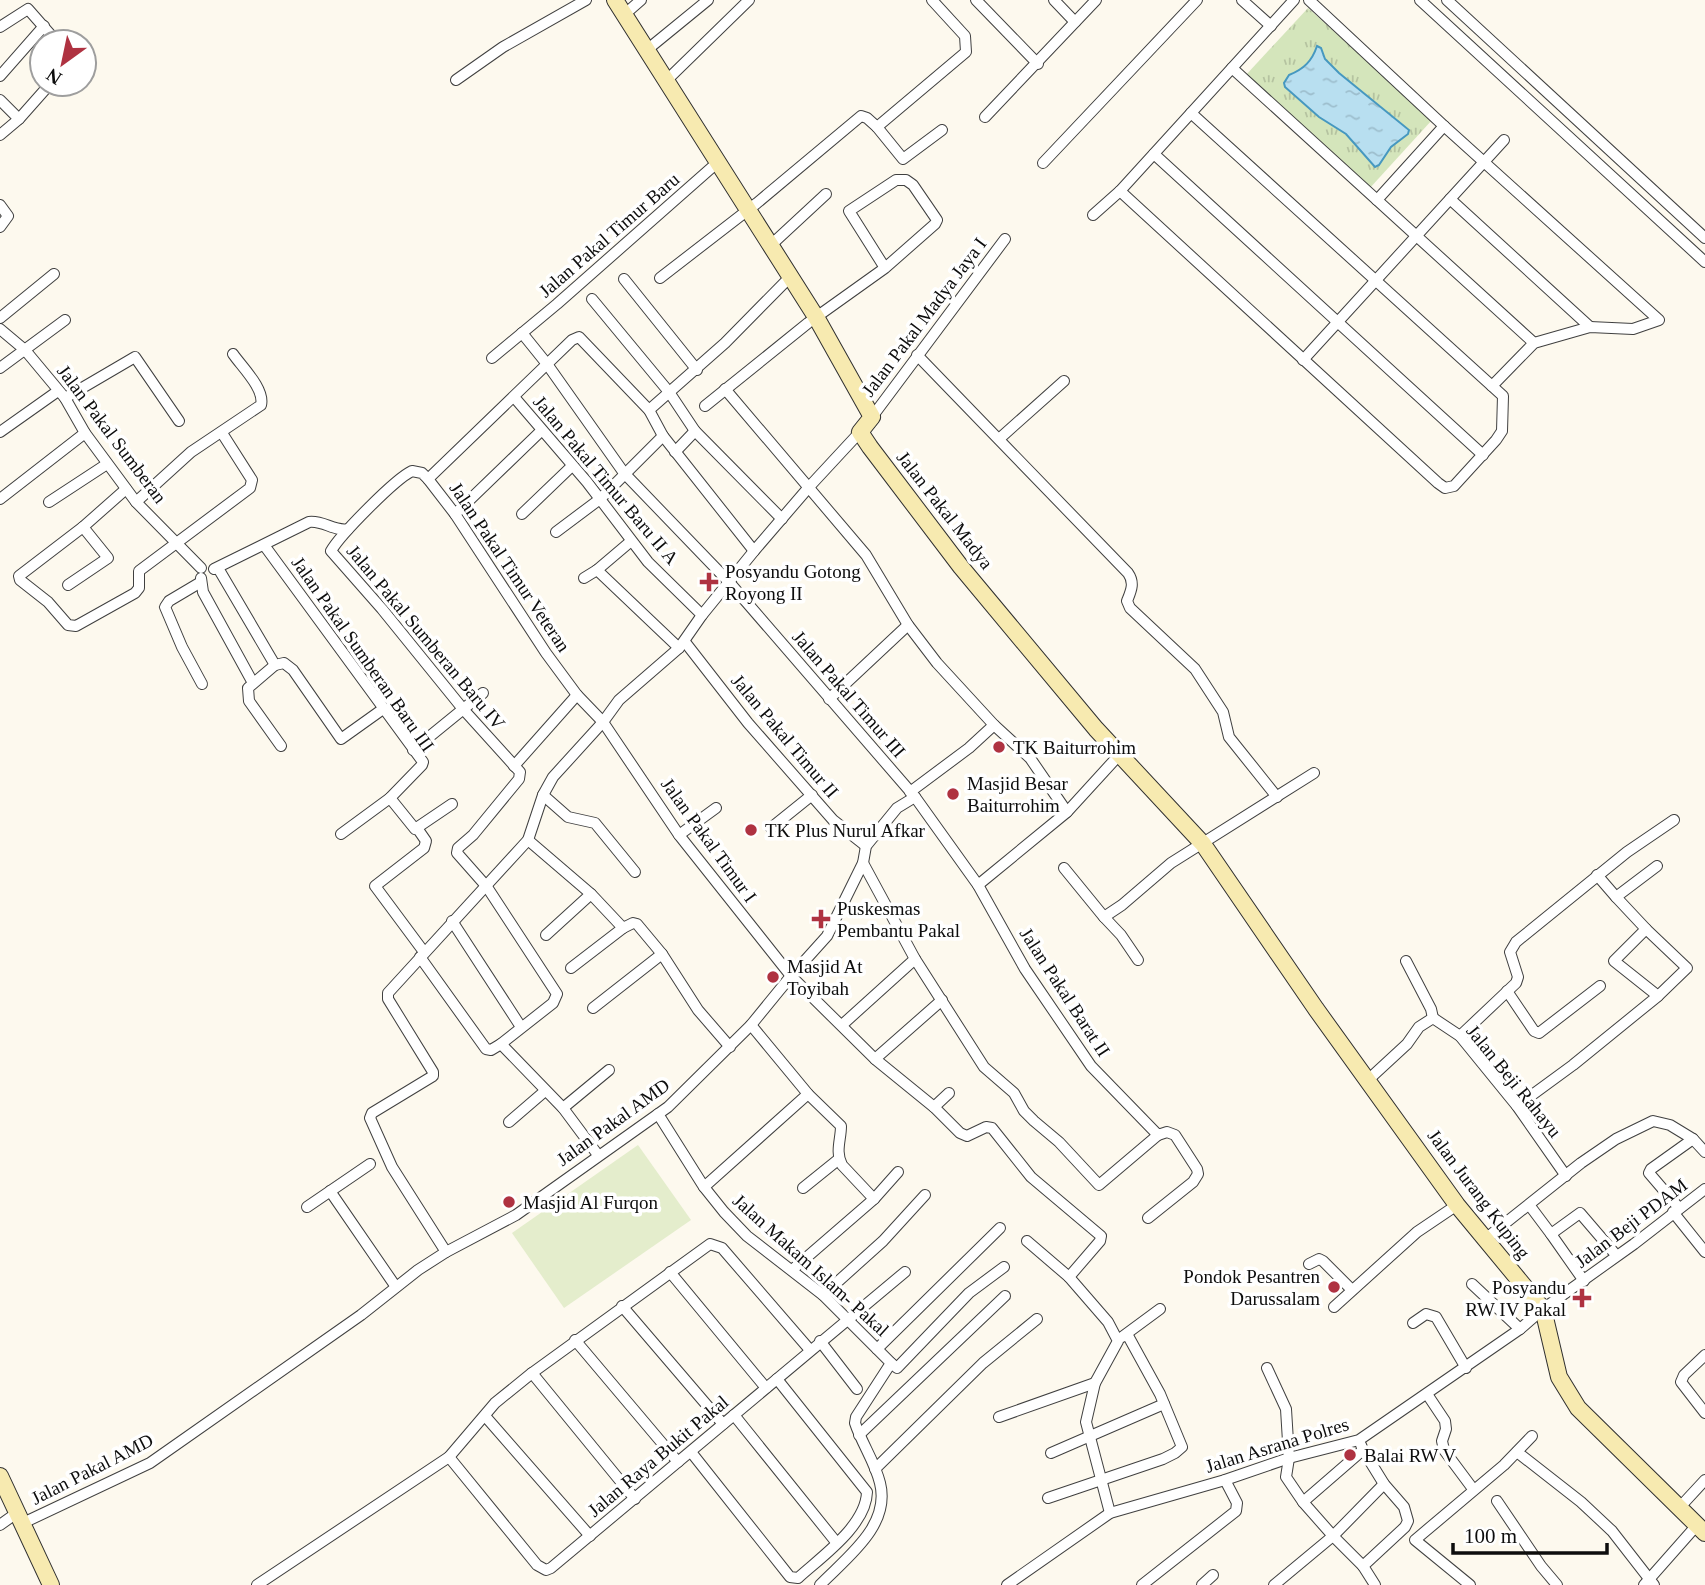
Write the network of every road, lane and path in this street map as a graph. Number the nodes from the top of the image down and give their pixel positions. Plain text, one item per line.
1 (586, 0) edge
2 (641, 0) edge
3 (708, 0) edge
4 (749, 0) edge
5 (932, 0) edge
6 (976, 0) edge
7 (1054, 0) edge
8 (1197, 0) edge
9 (1242, 0) edge
10 (1294, 0) edge
11 (1309, 0) edge
12 (1420, 0) edge
13 (1447, 0) edge
14 (1088, 3) edge
15 (620, 7) edge
16 (1076, 22) junction
17 (44, 26) joint
18 (1270, 26) junction
19 (0, 27) edge
20 (648, 50) junction
21 (1038, 64) junction
22 (1232, 68) junction
23 (0, 76) edge
24 (667, 79) junction
25 (456, 80) dead end
26 (38, 98) edge
27 (0, 100) edge
28 (1191, 113) junction
29 (985, 117) dead end
30 (19, 120) junction
31 (1444, 126) junction
32 (877, 127) junction
33 (942, 130) dead end
34 (0, 135) edge
35 (1504, 140) dead end
36 (1154, 154) junction
37 (1485, 161) junction
38 (718, 162) junction
39 (1044, 163) dead end
40 (1120, 191) junction
41 (825, 194) dead end
42 (1450, 199) junction
43 (1377, 200) junction
44 (0, 205) edge
45 (749, 209) junction
46 (1093, 215) dead end
47 (0, 227) edge
48 (1416, 236) junction
49 (1705, 237) edge
50 (1005, 239) dead end
51 (771, 245) junction
52 (1705, 262) edge
53 (885, 268) junction
54 (54, 274) dead end
55 (790, 277) junction
56 (660, 278) dead end
57 (624, 279) dead end
58 (1376, 280) junction
59 (592, 299) dead end
60 (816, 317) junction
61 (0, 318) edge
62 (65, 320) dead end
63 (1338, 322) junction
64 (1590, 327) junction
65 (0, 329) edge
66 (523, 334) junction
67 (1534, 343) junction
68 (25, 350) junction
69 (233, 354) dead end
70 (917, 355) junction
71 (492, 358) dead end
72 (1303, 360) junction
73 (547, 364) junction
74 (0, 368) edge
75 (697, 370) junction
76 (1064, 381) dead end
77 (1492, 386) junction
78 (725, 389) junction
79 (670, 392) junction
80 (62, 395) junction
81 (513, 397) junction
82 (705, 406) dead end
83 (649, 411) junction
84 (872, 417) junction
85 (179, 421) dead end
86 (695, 430) junction
87 (541, 431) junction
88 (0, 432) edge
89 (860, 432) junction
90 (85, 433) junction
91 (222, 433) junction
92 (663, 436) junction
93 (999, 439) junction
94 (675, 452) junction
95 (1483, 455) junction
96 (107, 464) junction
97 (572, 466) junction
98 (624, 473) junction
99 (428, 479) junction
100 (809, 487) junction
101 (126, 489) junction
102 (0, 499) edge
103 (600, 499) junction
104 (49, 502) dead end
105 (136, 502) junction
106 (455, 514) junction
107 (522, 514) dead end
108 (782, 519) junction
109 (83, 527) junction
110 (348, 529) junction
111 (556, 532) dead end
112 (176, 541) junction
113 (630, 541) junction
114 (264, 545) junction
115 (754, 551) junction
116 (201, 568) junction
117 (218, 568) junction
118 (597, 570) junction
119 (584, 578) dead end
120 (201, 582) junction
121 (730, 582) junction
122 (68, 585) dead end
123 (702, 615) junction
124 (908, 625) junction
125 (682, 645) junction
126 (275, 666) junction
127 (253, 682) junction
128 (202, 684) dead end
129 (483, 693) dead end
130 (577, 695) junction
131 (830, 699) junction
132 (383, 709) junction
133 (463, 709) junction
134 (603, 722) junction
135 (994, 725) junction
136 (281, 746) dead end
137 (413, 750) junction
138 (1120, 754) junction
139 (514, 766) junction
140 (1314, 773) dead end
141 (912, 794) junction
142 (543, 795) junction
143 (812, 795) junction
144 (1277, 797) junction
145 (390, 798) junction
146 (452, 804) dead end
147 (716, 807) dead end
148 (1067, 812) junction
149 (1674, 820) dead end
150 (417, 828) junction
151 (771, 828) dead end
152 (341, 834) dead end
153 (679, 835) junction
154 (528, 840) junction
155 (1203, 844) junction
156 (866, 846) junction
157 (863, 863) junction
158 (1657, 866) dead end
159 (1063, 868) dead end
160 (635, 872) dead end
161 (1597, 875) junction
162 (484, 883) junction
163 (978, 885) junction
164 (591, 894) junction
165 (1616, 897) junction
166 (1104, 917) junction
167 (452, 921) junction
168 (622, 928) junction
169 (1646, 929) junction
170 (546, 935) dead end
171 (419, 948) junction
172 (662, 954) junction
173 (915, 960) junction
174 (1138, 960) dead end
175 (1406, 961) dead end
176 (571, 968) dead end
177 (791, 976) junction
178 (1600, 986) dead end
179 (1507, 991) junction
180 (1658, 996) junction
181 (942, 1000) junction
182 (593, 1008) dead end
183 (1316, 1009) joint
184 (1433, 1018) junction
185 (751, 1025) junction
186 (842, 1025) junction
187 (521, 1027) junction
188 (1460, 1036) junction
189 (502, 1044) junction
190 (730, 1047) junction
191 (875, 1059) junction
192 (609, 1070) dead end
193 (1368, 1080) junction
194 (545, 1091) junction
195 (949, 1093) dead end
196 (808, 1094) junction
197 (1517, 1106) junction
198 (934, 1107) junction
199 (564, 1108) junction
200 (658, 1114) junction
201 (509, 1122) dead end
202 (1158, 1135) junction
203 (1693, 1139) junction
204 (1705, 1152) edge
205 (598, 1155) junction
206 (839, 1159) junction
207 (370, 1164) dead end
208 (898, 1172) dead end
209 (1566, 1176) junction
210 (704, 1187) junction
211 (803, 1188) dead end
212 (1705, 1189) edge
213 (330, 1191) junction
214 (925, 1195) dead end
215 (874, 1199) junction
216 (1457, 1205) junction
217 (1530, 1206) junction
218 (307, 1207) dead end
219 (1676, 1210) junction
220 (1148, 1218) dead end
221 (1000, 1228) dead end
222 (1551, 1234) junction
223 (1485, 1240) junction
224 (1027, 1241) dead end
225 (446, 1252) junction
226 (1705, 1252) edge
227 (1616, 1255) junction
228 (1308, 1264) dead end
229 (1004, 1267) dead end
230 (792, 1270) junction
231 (670, 1272) junction
232 (905, 1272) dead end
233 (1069, 1277) junction
234 (1584, 1281) junction
235 (1472, 1284) dead end
236 (396, 1287) junction
237 (1352, 1290) junction
238 (823, 1295) junction
239 (1005, 1296) dead end
240 (622, 1306) junction
241 (1334, 1307) dead end
242 (1160, 1309) dead end
243 (1543, 1309) junction
244 (849, 1318) junction
245 (1037, 1319) dead end
246 (1413, 1322) dead end
247 (1520, 1329) junction
248 (1127, 1334) junction
249 (575, 1340) junction
250 (820, 1341) junction
251 (1118, 1342) junction
252 (877, 1349) junction
253 (810, 1350) junction
254 (1705, 1355) edge
255 (894, 1365) junction
256 (1267, 1368) dead end
257 (1466, 1368) junction
258 (532, 1373) junction
259 (777, 1379) junction
260 (1096, 1383) junction
261 (914, 1385) junction
262 (766, 1388) junction
263 (857, 1389) dead end
264 (1427, 1394) junction
265 (1164, 1404) junction
266 (1705, 1413) edge
267 (734, 1415) junction
268 (485, 1416) junction
269 (999, 1417) dead end
270 (723, 1424) junction
271 (859, 1435) junction
272 (1089, 1435) junction
273 (1532, 1436) dead end
274 (1361, 1445) junction
275 (691, 1452) junction
276 (1517, 1452) junction
277 (1051, 1453) dead end
278 (449, 1457) junction
279 (1289, 1458) junction
280 (678, 1462) junction
281 (875, 1469) junction
282 (0, 1476) edge
283 (1225, 1480) junction
284 (1705, 1480) edge
285 (1101, 1481) junction
286 (1384, 1484) junction
287 (1473, 1489) junction
288 (1048, 1498) dead end
289 (635, 1499) junction
290 (1497, 1501) dead end
291 (1303, 1502) junction
292 (1680, 1507) junction
293 (1110, 1513) junction
294 (21, 1518) junction
295 (0, 1525) edge
296 (1701, 1529) edge
297 (590, 1536) junction
298 (1333, 1536) junction
299 (836, 1542) junction
300 (1363, 1566) junction
301 (1213, 1575) dead end
302 (1289, 1581) edge
303 (1649, 1583) edge
304 (1012, 1584) edge
305 (51, 1585) edge
306 (257, 1585) edge
307 (820, 1585) edge
308 (1142, 1585) edge
309 (1202, 1585) edge
310 (1274, 1585) edge
311 (1375, 1585) edge
312 (1469, 1585) edge
313 (1557, 1585) edge

1 - 25 street
2 - 15 street
3 - 20 street
4 - 24 street
5 - 32 street
6 - 21 street
7 - 16 street
8 - 39 street
9 - 18 street
10 - 18 street
11 - 31 street
12 - 52 street
13 - 49 street
14 - 16 street
15 - 20 street
16 - 21 street
17 - 19 street
17 - 23 street
18 - 22 street
20 - 24 street
21 - 29 street
22 - 28 street
22 - 43 street
24 - 38 street
26 - 30 street
27 - 30 street
28 - 36 street
28 - 58 street
30 - 34 street
31 - 37 street
31 - 43 street
32 - 33 street
32 - 45 street
35 - 37 street
36 - 40 street
36 - 63 street
37 - 42 street
37 - 64 street
38 - 45 street
38 - 66 street, Jalan Pakal Timur Baru
40 - 46 street
40 - 72 street
41 - 51 street
42 - 48 street
42 - 64 street
43 - 48 street
44 - 47 street
45 - 51 street
45 - 56 street
48 - 58 street
48 - 67 street
50 - 70 street, Jalan Pakal Madya Jaya I
51 - 55 street
53 - 53 street
53 - 60 street
54 - 61 street
55 - 60 street
55 - 75 street
57 - 75 street
58 - 63 street
58 - 77 street
59 - 79 street
60 - 78 street
60 - 84 street
62 - 68 street
63 - 72 street
63 - 95 street
64 - 67 street
65 - 68 street, Jalan Pakal Sumberan
66 - 71 street, Jalan Pakal Timur Baru
66 - 73 street
67 - 77 street
68 - 74 street
68 - 80 street, Jalan Pakal Sumberan
69 - 91 street
70 - 84 street, Jalan Pakal Madya Jaya I
70 - 93 street
72 - 95 street
73 - 81 street
73 - 83 street
73 - 98 street
75 - 79 street
76 - 93 street
77 - 95 street
78 - 82 street
78 - 100 street
79 - 83 street
79 - 86 street
80 - 85 street
80 - 88 street
80 - 90 street, Jalan Pakal Sumberan
81 - 87 street, Jalan Pakal Timur Baru II A
81 - 99 street
83 - 92 street
84 - 89 street
86 - 94 street
86 - 108 street
87 - 97 street, Jalan Pakal Timur Baru II A
87 - 106 street
89 - 100 street
89 - 138 street, Jalan Pakal Madya
90 - 96 street, Jalan Pakal Sumberan
90 - 102 street
91 - 105 street
91 - 112 street
92 - 94 street
92 - 98 street
93 - 144 street
94 - 115 street
96 - 101 street, Jalan Pakal Sumberan
96 - 104 street
97 - 103 street, Jalan Pakal Timur Baru II A
97 - 107 street
98 - 103 street
98 - 121 street
99 - 106 street, Jalan Pakal Timur Veteran
99 - 110 street, Jalan Pakal Timur Veteran
100 - 108 street
100 - 124 street
101 - 105 street, Jalan Pakal Sumberan
101 - 109 street
103 - 111 street
103 - 113 street, Jalan Pakal Timur Baru II A
105 - 112 street, Jalan Pakal Sumberan
106 - 130 street, Jalan Pakal Timur Veteran
108 - 115 street
109 - 112 street
109 - 122 street
110 - 114 street
110 - 133 street, Jalan Pakal Sumberan Baru IV
112 - 116 street, Jalan Pakal Sumberan
113 - 118 street
113 - 123 street, Jalan Pakal Timur Baru II A
114 - 117 street
114 - 132 street, Jalan Pakal Sumberan Baru III
115 - 121 street
116 - 117 street
116 - 120 street
117 - 126 street
118 - 119 street
118 - 125 street, Jalan Pakal Timur II
120 - 127 street
120 - 128 street
121 - 123 street
121 - 131 street, Jalan Pakal Timur III
123 - 125 street
124 - 131 street
124 - 135 street
125 - 134 street
125 - 143 street, Jalan Pakal Timur II
126 - 127 street
126 - 132 street
127 - 136 street
129 - 133 street
130 - 134 street, Jalan Pakal Timur Veteran
130 - 139 street
131 - 141 street, Jalan Pakal Timur III
132 - 137 street, Jalan Pakal Sumberan Baru III
133 - 137 street
133 - 139 street, Jalan Pakal Sumberan Baru IV
134 - 142 street
134 - 153 street, Jalan Pakal Timur I
135 - 141 street, Jalan Pakal AMD
135 - 148 street
137 - 145 street, Jalan Pakal Sumberan Baru III
138 - 148 street
138 - 155 street, Jalan Pakal Madya
139 - 162 street
140 - 144 street
141 - 156 street, Jalan Pakal AMD
141 - 163 street
142 - 154 street
142 - 160 street
143 - 151 street
143 - 156 street, Jalan Pakal Timur II
144 - 155 street
145 - 150 street
145 - 152 street, Jalan Pakal Sumberan Baru III
146 - 150 street
147 - 153 street
148 - 163 street
149 - 161 street
150 - 171 street
153 - 177 street, Jalan Pakal Timur I
154 - 162 street
154 - 164 street
155 - 166 street
155 - 183 street, Jalan Pakal Madya
156 - 157 street, Jalan Pakal AMD
157 - 173 street
157 - 177 street, Jalan Pakal AMD
158 - 165 street
159 - 166 street
161 - 165 street
161 - 179 street
162 - 167 street
162 - 187 street
163 - 202 street, Jalan Pakal Barat II
164 - 168 street
164 - 170 street
165 - 169 street
166 - 174 street
167 - 171 street
167 - 187 street
168 - 172 street
168 - 176 street
169 - 180 street
169 - 180 street
171 - 189 street
171 - 225 street
172 - 182 street
172 - 190 street
173 - 181 street
173 - 186 street
175 - 184 street
177 - 185 street, Jalan Pakal AMD
177 - 186 street, Jalan Pakal Timur I
178 - 179 street
179 - 188 street
180 - 197 street
181 - 191 street
181 - 202 street
183 - 193 street, Jalan Jurang Kuping
184 - 188 street, Jalan Beji Rahayu
184 - 193 street
185 - 190 street, Jalan Pakal AMD
185 - 196 street
186 - 191 street, Jalan Pakal Timur I
187 - 189 street
188 - 197 street, Jalan Beji Rahayu
189 - 194 street
190 - 200 street, Jalan Pakal AMD
191 - 198 street, Jalan Pakal Timur I
192 - 199 street
193 - 216 street, Jalan Jurang Kuping
194 - 199 street
194 - 201 street
195 - 198 street
196 - 206 street
196 - 210 street
197 - 209 street, Jalan Beji Rahayu
198 - 233 street, Jalan Pakal Timur I
199 - 205 street
200 - 205 street, Jalan Pakal AMD
200 - 210 street, Jalan Makam Islam- Pakal
202 - 220 street, Jalan Pakal Barat II
203 - 204 street
203 - 209 street
203 - 219 street
205 - 225 street, Jalan Pakal AMD
206 - 211 street
206 - 215 street
207 - 213 street
208 - 215 street
209 - 217 street
210 - 230 street, Jalan Makam Islam- Pakal
212 - 219 street, Jalan Beji PDAM
213 - 218 street
213 - 236 street
214 - 238 street
215 - 230 street
216 - 223 street, Jalan Jurang Kuping
216 - 237 street
217 - 222 street
217 - 223 street
219 - 226 street
219 - 227 street, Jalan Beji PDAM
221 - 252 street
222 - 227 street
222 - 234 street
223 - 243 street, Jalan Jurang Kuping
224 - 233 street
225 - 236 street, Jalan Pakal AMD
227 - 234 street, Jalan Beji PDAM
228 - 237 street
229 - 255 street
230 - 238 street, Jalan Makam Islam- Pakal
231 - 240 street
231 - 253 street
231 - 262 street
232 - 244 street, Jalan Raya Bukit Pakal
233 - 251 street
234 - 243 street, Jalan Beji PDAM
235 - 247 street
236 - 294 street, Jalan Pakal AMD
237 - 241 street
238 - 244 street, Jalan Makam Islam- Pakal
239 - 261 street
240 - 249 street
240 - 270 street
242 - 248 street
243 - 247 street, Jalan Asrana Polres
243 - 292 street, Jalan Jurang Kuping
244 - 250 street, Jalan Raya Bukit Pakal
244 - 252 street, Jalan Makam Islam- Pakal
245 - 281 street
246 - 257 street
247 - 257 street, Jalan Asrana Polres
248 - 251 street
248 - 265 street
249 - 258 street
249 - 280 street
250 - 253 street, Jalan Raya Bukit Pakal
250 - 263 street
251 - 260 street
252 - 255 street, Jalan Makam Islam- Pakal
253 - 259 street, Jalan Raya Bukit Pakal
254 - 266 street
255 - 261 street
255 - 271 street, Jalan Makam Islam- Pakal
256 - 279 street
257 - 264 street, Jalan Asrana Polres
258 - 268 street
258 - 289 street
259 - 262 street, Jalan Raya Bukit Pakal
259 - 299 street
260 - 269 street
260 - 272 street
261 - 271 street
262 - 267 street, Jalan Raya Bukit Pakal
264 - 274 street, Jalan Asrana Polres
264 - 287 street
265 - 272 street
265 - 285 street
267 - 270 street, Jalan Raya Bukit Pakal
267 - 299 street
268 - 278 street
268 - 297 street
270 - 275 street, Jalan Raya Bukit Pakal
271 - 281 street
272 - 277 street
272 - 285 street
273 - 276 street
274 - 279 street, Jalan Asrana Polres
274 - 286 street
274 - 291 street
275 - 280 street, Jalan Raya Bukit Pakal
275 - 299 street
276 - 287 street
276 - 303 street
278 - 297 street, Jalan Raya Bukit Pakal
278 - 306 street
279 - 283 street, Jalan Asrana Polres
279 - 291 street
280 - 289 street, Jalan Raya Bukit Pakal
281 - 307 street
282 - 294 street
283 - 293 street, Jalan Asrana Polres
283 - 308 street
284 - 292 street
285 - 288 street
285 - 293 street
286 - 298 street
286 - 300 street
287 - 312 street
289 - 297 street, Jalan Raya Bukit Pakal
290 - 313 street
291 - 298 street
292 - 296 street, Jalan Jurang Kuping
293 - 304 street, Jalan Asrana Polres
294 - 295 street, Jalan Pakal AMD
294 - 305 street
296 - 303 street
298 - 300 street
298 - 302 street
300 - 311 street
301 - 309 street
302 - 310 street

